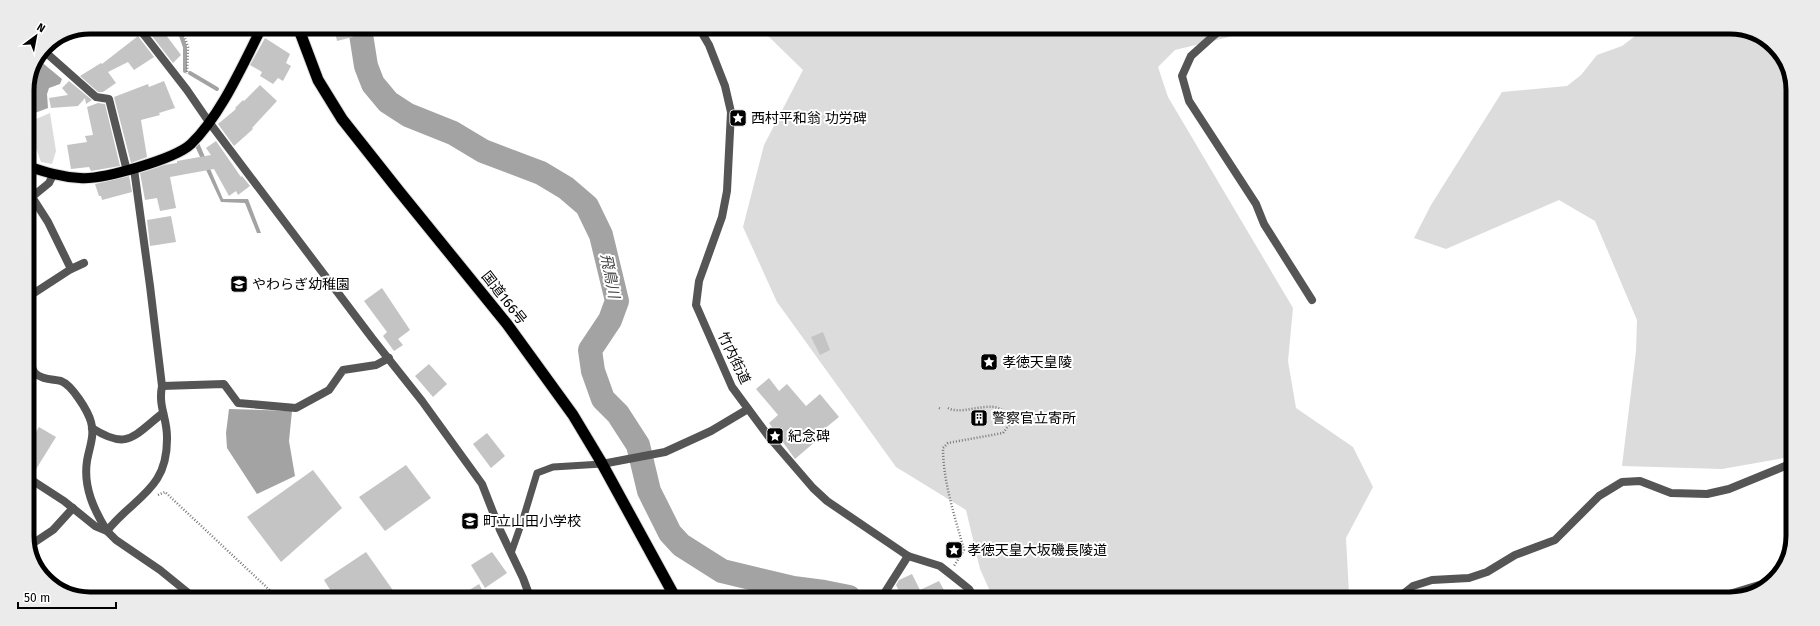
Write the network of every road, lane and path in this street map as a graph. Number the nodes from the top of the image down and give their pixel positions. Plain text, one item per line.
1 (143, 34) edge
2 (183, 34) edge
3 (258, 34) edge
4 (301, 34) edge
5 (703, 34) edge
6 (1215, 34) edge
7 (50, 56) edge
8 (187, 90) junction
9 (209, 122) junction
10 (34, 152) edge
11 (34, 168) edge
12 (41, 170) junction
13 (131, 170) junction
14 (53, 175) junction
15 (34, 196) edge
16 (34, 204) edge
17 (84, 263) dead end
18 (70, 269) junction
19 (34, 293) edge
20 (1312, 300) dead end
21 (389, 358) junction
22 (34, 372) edge
23 (162, 386) junction
24 (948, 408) dead end
25 (748, 409) junction
26 (163, 414) junction
27 (92, 428) junction
28 (602, 464) junction
29 (1786, 466) edge
30 (34, 480) edge
31 (153, 498) dead end
32 (73, 508) junction
33 (107, 531) junction
34 (34, 542) edge
35 (511, 553) junction
36 (908, 556) junction
37 (950, 573) junction
38 (1753, 587) edge
39 (187, 592) edge
40 (272, 592) edge
41 (528, 592) edge
42 (672, 592) edge
43 (885, 592) edge
44 (971, 592) edge
45 (1406, 592) edge
46 (1736, 592) edge

1 - 8 street
2 - 8 path
3 - 9 main road
4 - 28 highway, 国道166号
5 - 25 street, 竹内街道
6 - 20 street
7 - 13 street
8 - 9 street
9 - 13 main road
9 - 21 street
10 - 12 path
11 - 12 main road
12 - 14 main road
13 - 14 main road
13 - 23 street
14 - 15 street
16 - 18 street
17 - 18 street
18 - 19 street
21 - 23 street
21 - 35 street
22 - 27 street
23 - 26 street
24 - 37 path
25 - 28 street
25 - 36 street, 竹内街道
26 - 27 street
26 - 33 street
27 - 33 street
28 - 35 lane
28 - 42 highway, 国道166号
29 - 45 street
30 - 32 street
31 - 40 path
32 - 33 street
32 - 34 street
33 - 39 street
35 - 41 street
36 - 37 street, 竹内街道
36 - 43 street
37 - 44 street, 竹内街道
38 - 46 street

